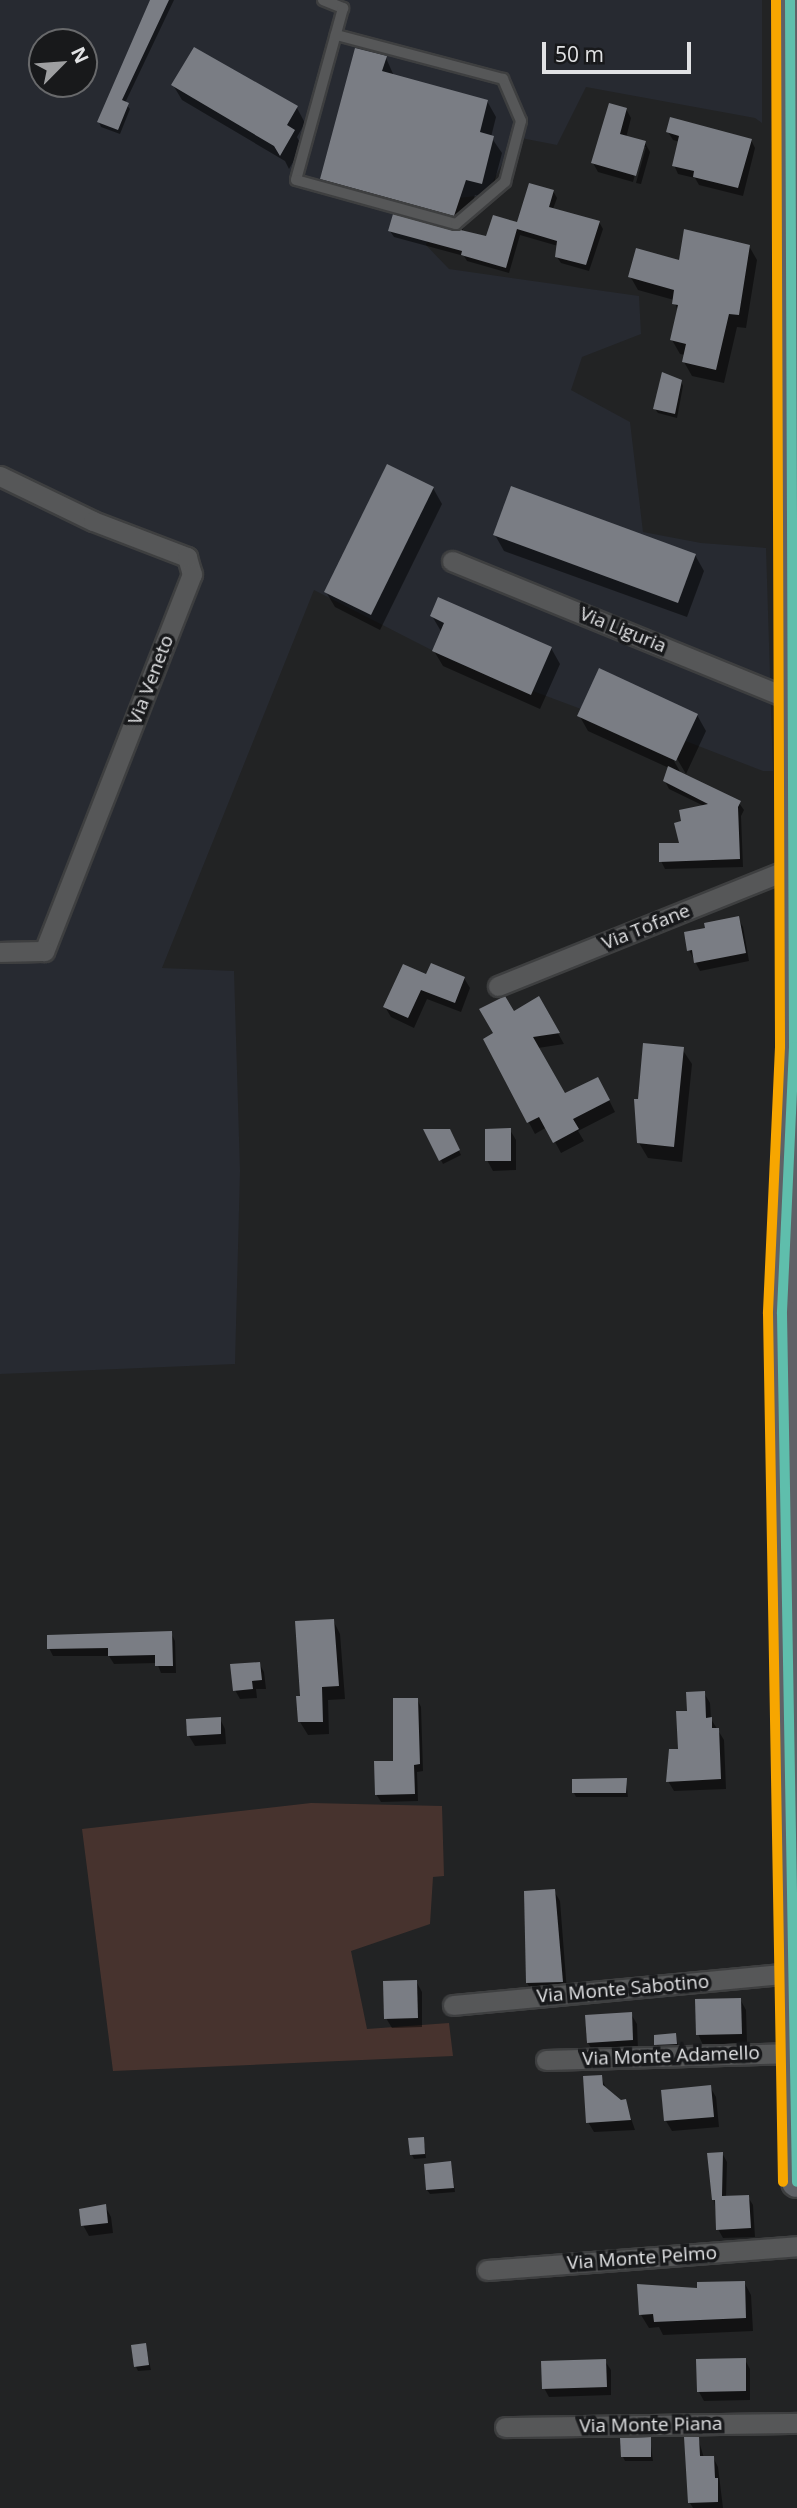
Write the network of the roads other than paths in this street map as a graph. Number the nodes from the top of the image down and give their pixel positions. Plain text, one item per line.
1 (323, 0) edge
2 (790, 0) edge
3 (336, 35) junction
4 (0, 476) edge
5 (452, 561) dead end
6 (793, 700) junction
7 (794, 867) junction
8 (0, 952) edge
9 (498, 986) dead end
10 (794, 1106) edge
11 (790, 1473) edge
12 (791, 1580) edge
13 (794, 1973) junction
14 (453, 2005) dead end
15 (795, 2053) junction
16 (546, 2060) dead end
17 (797, 2182) edge
18 (797, 2246) edge
19 (487, 2270) dead end
20 (797, 2423) edge
21 (505, 2427) dead end

1 - 3 lane
2 - 6 main road
3 - 3 lane
4 - 8 street, Via Veneto
5 - 6 street, Via Liguria
6 - 7 main road
7 - 9 street, Via Tofane
7 - 10 main road
10 - 11 main road
11 - 12 main road
12 - 13 main road
13 - 14 street, Via Monte Sabotino
13 - 15 main road
15 - 16 street, Via Monte Adamello
15 - 17 main road
18 - 19 street, Via Monte Pelmo
20 - 21 street, Via Monte Piana

